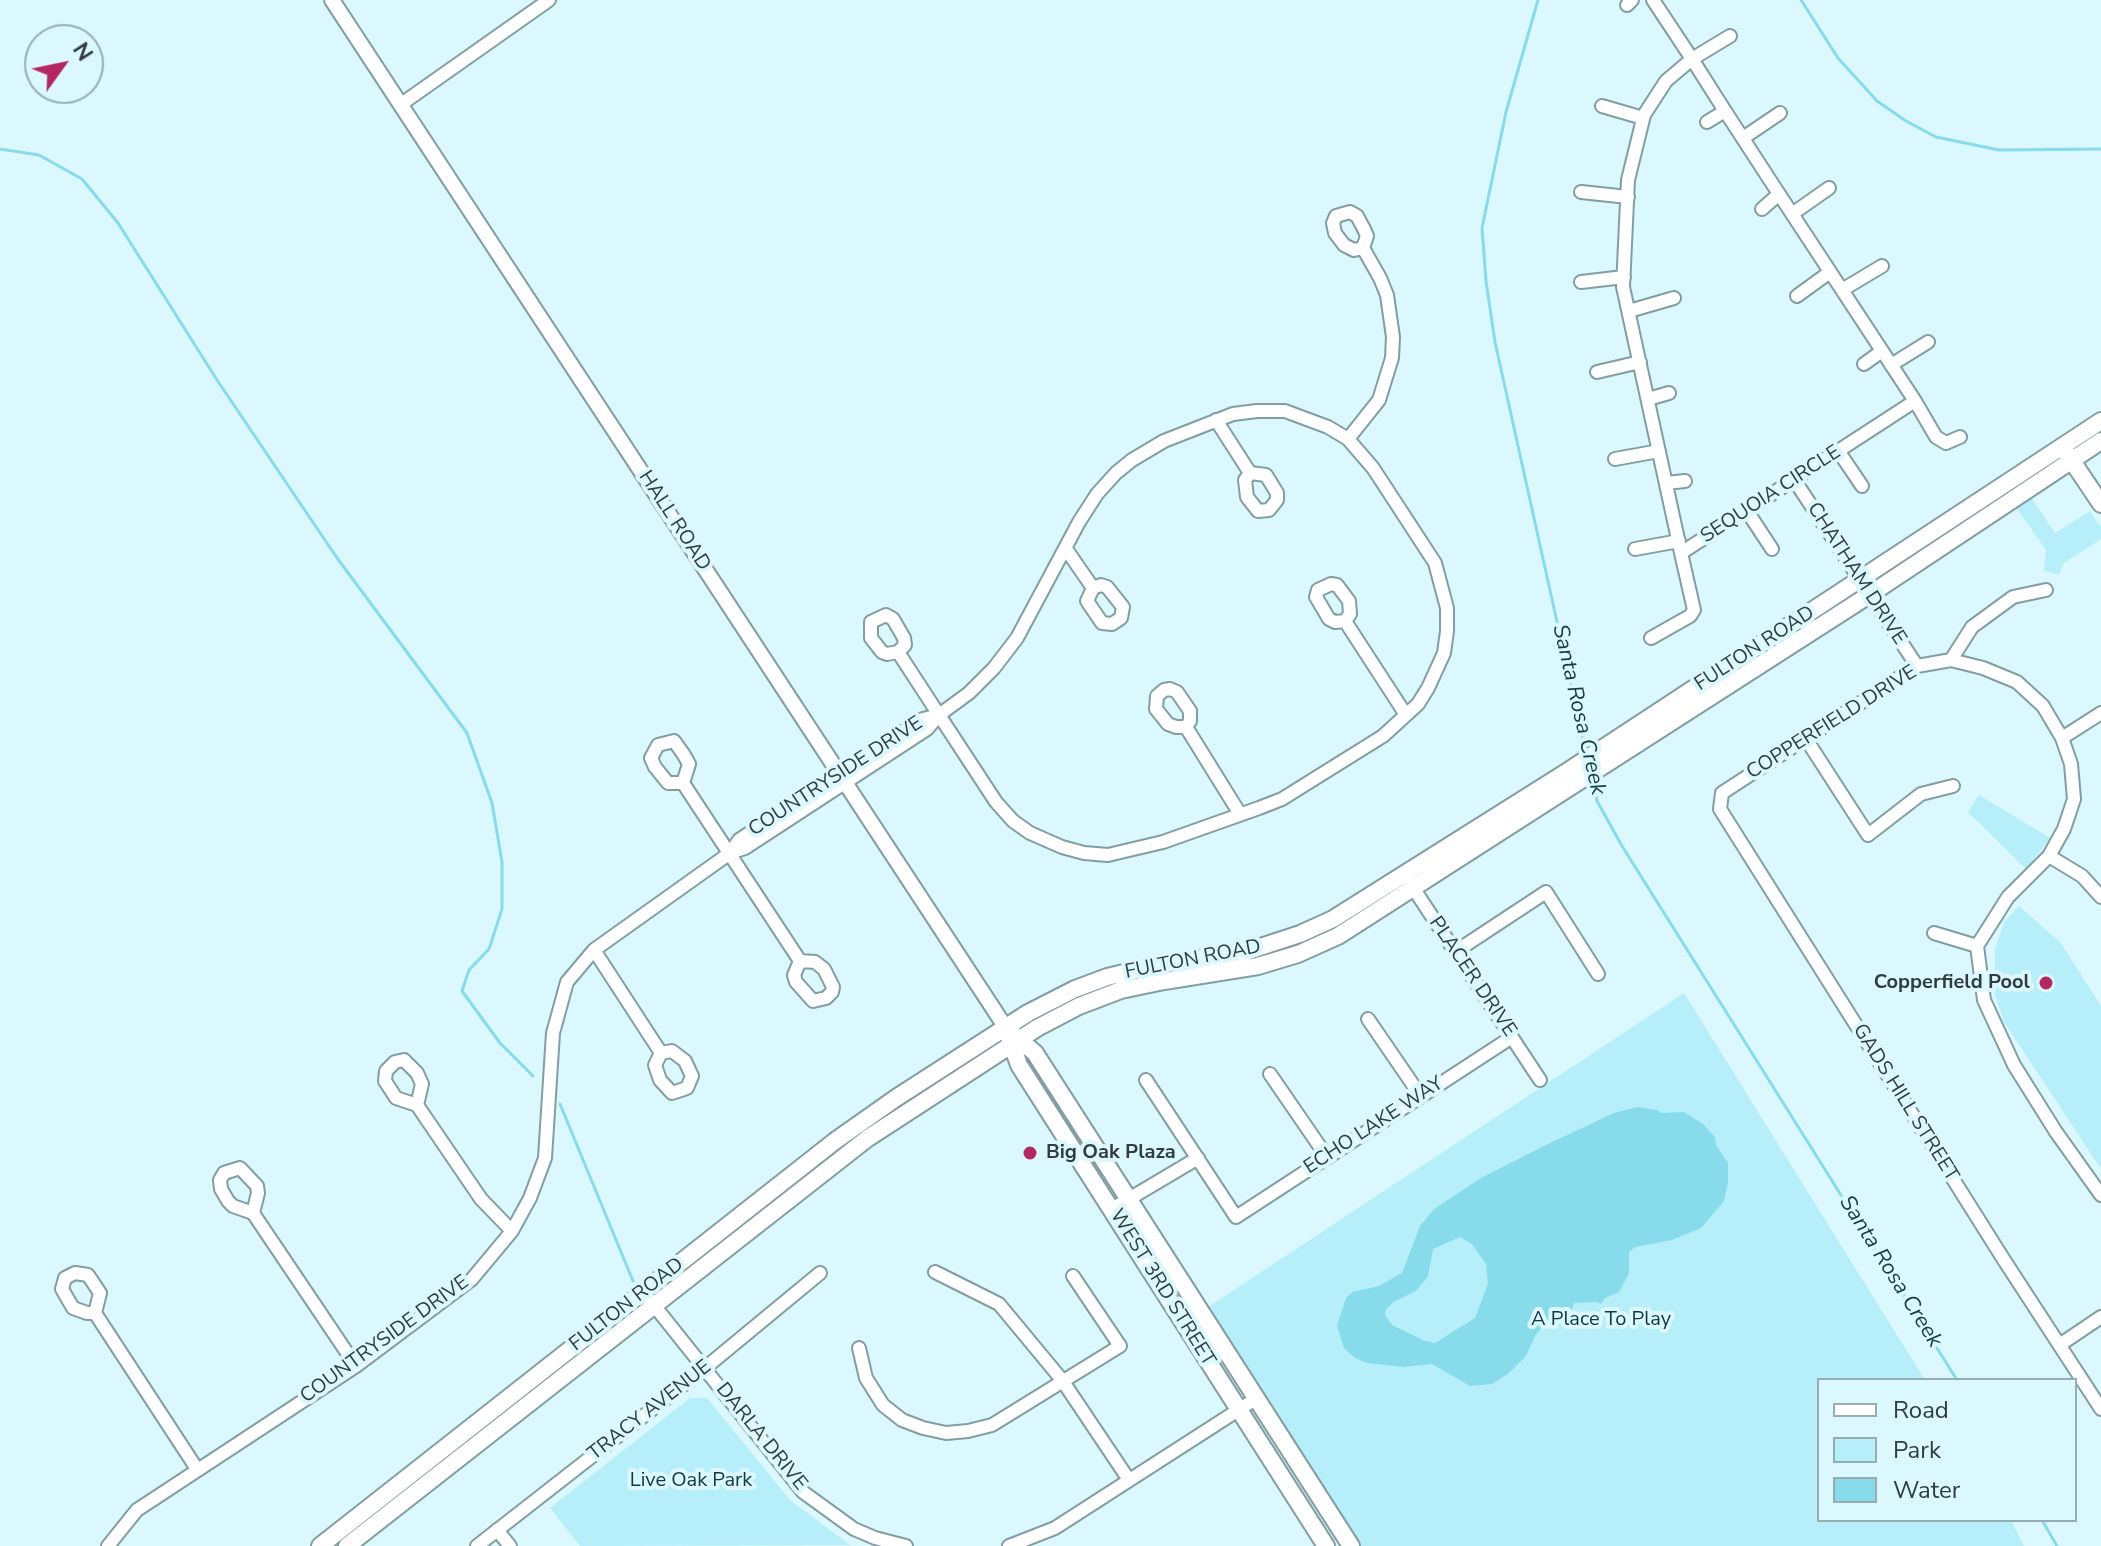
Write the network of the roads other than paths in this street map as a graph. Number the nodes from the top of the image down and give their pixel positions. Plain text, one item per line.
1 (332, 0) edge
2 (549, 0) edge
3 (1653, 0) edge
4 (1730, 36) dead end
5 (1692, 59) junction
6 (400, 105) junction
7 (1602, 106) dead end
8 (1725, 111) junction
9 (1780, 113) dead end
10 (1643, 118) junction
11 (1707, 122) dead end
12 (1743, 138) junction
13 (1829, 188) dead end
14 (1581, 192) dead end
15 (1779, 194) junction
16 (1628, 197) junction
17 (1762, 209) dead end
18 (1792, 214) junction
19 (1363, 248) dead end
20 (1882, 266) dead end
21 (1830, 272) junction
22 (1624, 277) junction
23 (1581, 282) dead end
24 (1842, 290) junction
25 (1797, 296) dead end
26 (1674, 298) dead end
27 (1629, 311) junction
28 (1928, 342) dead end
29 (1882, 351) junction
30 (1640, 362) junction
31 (1864, 364) dead end
32 (1891, 365) junction
33 (1597, 372) dead end
34 (1669, 393) dead end
35 (1648, 399) junction
36 (1915, 401) junction
37 (1216, 420) junction
38 (2101, 421) edge
39 (1960, 437) dead end
40 (1348, 439) junction
41 (2101, 441) edge
42 (1659, 451) junction
43 (1839, 452) junction
44 (2067, 454) junction
45 (1615, 459) dead end
46 (1250, 473) dead end
47 (1685, 481) dead end
48 (1795, 481) junction
49 (1666, 483) junction
50 (1862, 486) dead end
51 (2101, 504) edge
52 (1747, 511) junction
53 (1680, 547) junction
54 (1066, 549) junction
55 (1635, 549) dead end
56 (1772, 549) dead end
57 (1865, 587) junction
58 (1093, 588) dead end
59 (2046, 590) dead end
60 (1345, 621) dead end
61 (1651, 638) dead end
62 (898, 652) dead end
63 (1951, 660) junction
64 (1917, 666) junction
65 (2101, 713) edge
66 (939, 715) junction
67 (1406, 715) junction
68 (1186, 727) dead end
69 (2062, 738) junction
70 (1806, 739) junction
71 (843, 778) junction
72 (1567, 780) junction
73 (683, 783) dead end
74 (1953, 786) dead end
75 (1722, 793) joint
76 (1240, 814) junction
77 (730, 853) junction
78 (2049, 856) junction
79 (1409, 882) junction
80 (2101, 897) edge
81 (1934, 933) dead end
82 (1977, 946) junction
83 (594, 950) junction
84 (1455, 952) junction
85 (800, 961) dead end
86 (1598, 974) dead end
87 (1368, 1019) dead end
88 (1006, 1028) junction
89 (1512, 1037) junction
90 (1016, 1042) junction
91 (661, 1053) dead end
92 (1270, 1074) dead end
93 (1146, 1080) dead end
94 (1540, 1080) dead end
95 (1420, 1095) junction
96 (417, 1105) dead end
97 (1327, 1157) junction
98 (1198, 1158) junction
99 (2101, 1195) edge
100 (1129, 1199) junction
101 (1112, 1209) junction
102 (253, 1213) dead end
103 (512, 1231) junction
104 (935, 1272) dead end
105 (820, 1273) dead end
106 (1073, 1276) dead end
107 (644, 1292) junction
108 (655, 1306) junction
109 (95, 1313) dead end
110 (2101, 1317) edge
111 (2061, 1344) junction
112 (859, 1348) dead end
113 (356, 1366) junction
114 (705, 1368) junction
115 (1062, 1380) junction
116 (1257, 1398) junction
117 (2101, 1409) edge
118 (1239, 1410) junction
119 (197, 1469) junction
120 (1129, 1480) junction
121 (497, 1530) junction
122 (1037, 1542) edge
123 (108, 1546) edge
124 (320, 1546) edge
125 (347, 1546) edge
126 (477, 1546) edge
127 (510, 1546) edge
128 (906, 1546) edge
129 (1009, 1546) edge
130 (1326, 1546) edge
131 (1351, 1546) edge

1 - 6 street, HALL ROAD
2 - 6 street
3 - 5 street
4 - 5 street, SEQUOIA CIRCLE
5 - 8 street
5 - 10 street, SEQUOIA CIRCLE
6 - 71 street, HALL ROAD
7 - 10 street
8 - 11 street
8 - 12 street
9 - 12 street
10 - 16 street, SEQUOIA CIRCLE
12 - 15 street
13 - 18 street
14 - 16 street
15 - 17 street
15 - 18 street
16 - 22 street, SEQUOIA CIRCLE
18 - 21 street
19 - 40 street
20 - 24 street
21 - 24 street
21 - 25 street
22 - 23 street
22 - 27 street, SEQUOIA CIRCLE
24 - 29 street
26 - 27 street
27 - 30 street, SEQUOIA CIRCLE
28 - 32 street
29 - 31 street
29 - 32 street
30 - 33 street
30 - 35 street, SEQUOIA CIRCLE
32 - 36 street
34 - 35 street
35 - 42 street, SEQUOIA CIRCLE
36 - 39 street
36 - 43 street, SEQUOIA CIRCLE
37 - 40 street, COUNTRYSIDE DRIVE
37 - 46 street
37 - 54 street, COUNTRYSIDE DRIVE
38 - 44 main road, FULTON ROAD
40 - 67 street
41 - 44 main road, FULTON ROAD
42 - 45 street
42 - 49 street, SEQUOIA CIRCLE
43 - 48 street, SEQUOIA CIRCLE
43 - 50 street
44 - 51 main road
44 - 57 main road, FULTON ROAD
47 - 49 street
48 - 52 street, SEQUOIA CIRCLE
48 - 57 street, CHATHAM DRIVE
49 - 53 street, SEQUOIA CIRCLE
52 - 53 street, SEQUOIA CIRCLE
52 - 56 street
53 - 55 street
53 - 61 street
54 - 58 street
54 - 66 street, COUNTRYSIDE DRIVE
57 - 64 street, CHATHAM DRIVE
57 - 72 main road, FULTON ROAD
57 - 72 main road, FULTON ROAD
59 - 63 street
60 - 67 street
62 - 66 street
63 - 64 street, COPPERFIELD DRIVE
63 - 69 street, COPPERFIELD DRIVE
64 - 70 street, COPPERFIELD DRIVE
65 - 69 street
66 - 71 street, COUNTRYSIDE DRIVE
66 - 76 street
67 - 76 street
68 - 76 street
69 - 78 street, COPPERFIELD DRIVE
70 - 74 street
70 - 75 street, COPPERFIELD DRIVE
71 - 77 street, COUNTRYSIDE DRIVE
71 - 88 street, HALL ROAD
72 - 79 main road, FULTON ROAD
73 - 77 street
75 - 111 street, GADS HILL STREET
77 - 83 street, COUNTRYSIDE DRIVE
77 - 85 street
78 - 80 street
78 - 82 street, COPPERFIELD DRIVE
79 - 84 street, PLACER DRIVE
79 - 88 main road, FULTON ROAD
79 - 90 main road, FULTON ROAD
81 - 82 street
82 - 99 street
83 - 91 street
83 - 103 street, COUNTRYSIDE DRIVE
84 - 86 street
84 - 89 street, PLACER DRIVE
87 - 95 street
88 - 90 main road, WEST 3RD STREET
88 - 107 main road, FULTON ROAD
89 - 94 street, PLACER DRIVE
89 - 95 street, ECHO LAKE WAY
90 - 100 main road, WEST 3RD STREET
90 - 101 main road, WEST 3RD STREET
90 - 108 main road, FULTON ROAD
92 - 97 street
93 - 98 street
95 - 97 street, ECHO LAKE WAY
96 - 103 street
97 - 98 street, ECHO LAKE WAY
98 - 100 street
100 - 101 street
100 - 116 main road, WEST 3RD STREET
101 - 118 main road, WEST 3RD STREET
102 - 113 street
103 - 113 street, COUNTRYSIDE DRIVE
104 - 115 street
105 - 114 street, TRACY AVENUE
106 - 115 street
107 - 108 street, DARLA DRIVE
107 - 124 main road, FULTON ROAD
108 - 114 street, DARLA DRIVE
108 - 125 main road, FULTON ROAD
109 - 119 street
110 - 111 street
111 - 117 street, GADS HILL STREET
112 - 115 street
113 - 119 street, COUNTRYSIDE DRIVE
114 - 121 street, TRACY AVENUE
114 - 128 street, DARLA DRIVE
115 - 120 street
116 - 118 street
116 - 131 main road, WEST 3RD STREET
118 - 120 street
118 - 130 main road, WEST 3RD STREET
119 - 123 street, COUNTRYSIDE DRIVE
120 - 122 street
121 - 126 street, TRACY AVENUE
121 - 127 street
122 - 129 street

